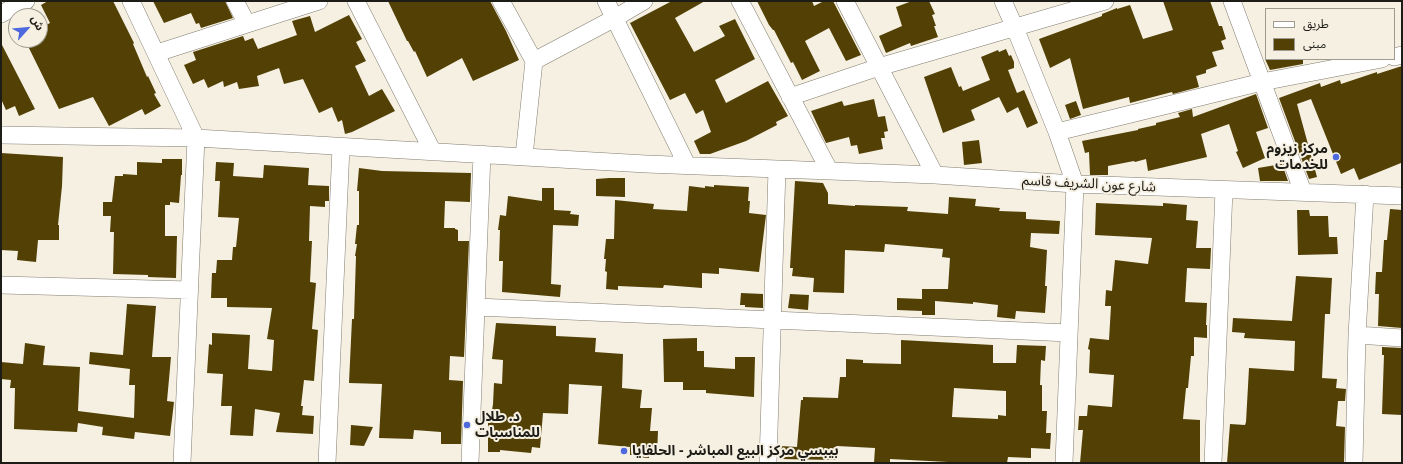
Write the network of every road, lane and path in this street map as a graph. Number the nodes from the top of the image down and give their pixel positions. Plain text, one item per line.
1 (26, 1) edge
2 (131, 1) edge
3 (234, 1) edge
4 (319, 1) edge
5 (356, 1) edge
6 (501, 1) edge
7 (606, 1) edge
8 (644, 1) edge
9 (740, 1) edge
10 (845, 1) edge
11 (1003, 1) edge
12 (1104, 1) edge
13 (1232, 1) edge
14 (1, 14) edge
15 (615, 18) junction
16 (247, 24) junction
17 (1015, 28) junction
18 (157, 53) junction
19 (1377, 60) edge
20 (534, 61) junction
21 (879, 67) junction
22 (1262, 82) junction
23 (790, 98) junction
24 (1057, 132) junction
25 (1, 135) edge
26 (196, 138) junction
27 (341, 147) junction
28 (433, 152) junction
29 (482, 154) junction
30 (524, 156) junction
31 (687, 165) junction
32 (777, 169) junction
33 (829, 170) junction
34 (935, 175) junction
35 (1075, 184) junction
36 (1224, 190) junction
37 (1303, 192) junction
38 (1365, 194) junction
39 (1402, 196) edge
40 (1, 285) edge
41 (190, 290) junction
42 (477, 307) junction
43 (773, 320) junction
44 (1069, 333) junction
45 (1357, 335) junction
46 (1402, 338) edge
47 (182, 463) edge
48 (327, 463) edge
49 (470, 463) edge
50 (768, 463) edge
51 (1064, 463) edge
52 (1213, 463) edge
53 (1354, 463) edge

1 - 14 street
2 - 18 street
3 - 16 street
4 - 16 street
5 - 28 street
6 - 20 street
7 - 15 street
8 - 15 street
9 - 23 street
10 - 21 street
11 - 17 street
12 - 17 street
13 - 22 street
15 - 20 street
15 - 31 street
16 - 18 street
17 - 21 street
17 - 24 street
18 - 26 street
19 - 22 street
20 - 30 street
21 - 23 street
21 - 34 street
22 - 24 street
22 - 37 street
23 - 33 street
24 - 35 street
25 - 26 street, شارع عون الشريف قاسم
26 - 27 street, شارع عون الشريف قاسم
26 - 41 street
27 - 28 street, شارع عون الشريف قاسم
27 - 48 street
28 - 29 street, شارع عون الشريف قاسم
29 - 30 street, شارع عون الشريف قاسم
29 - 42 street
30 - 31 street, شارع عون الشريف قاسم
31 - 32 street, شارع عون الشريف قاسم
32 - 33 street, شارع عون الشريف قاسم
32 - 43 street
33 - 34 street, شارع عون الشريف قاسم
34 - 35 street, شارع عون الشريف قاسم
35 - 36 street, شارع عون الشريف قاسم
35 - 44 street
36 - 37 street, شارع عون الشريف قاسم
36 - 52 street
37 - 38 street, شارع عون الشريف قاسم
38 - 39 street, شارع عون الشريف قاسم
38 - 45 street
40 - 41 street
41 - 47 street
42 - 43 street
42 - 49 street
43 - 44 street
43 - 50 street
44 - 51 street
45 - 46 street
45 - 53 street

